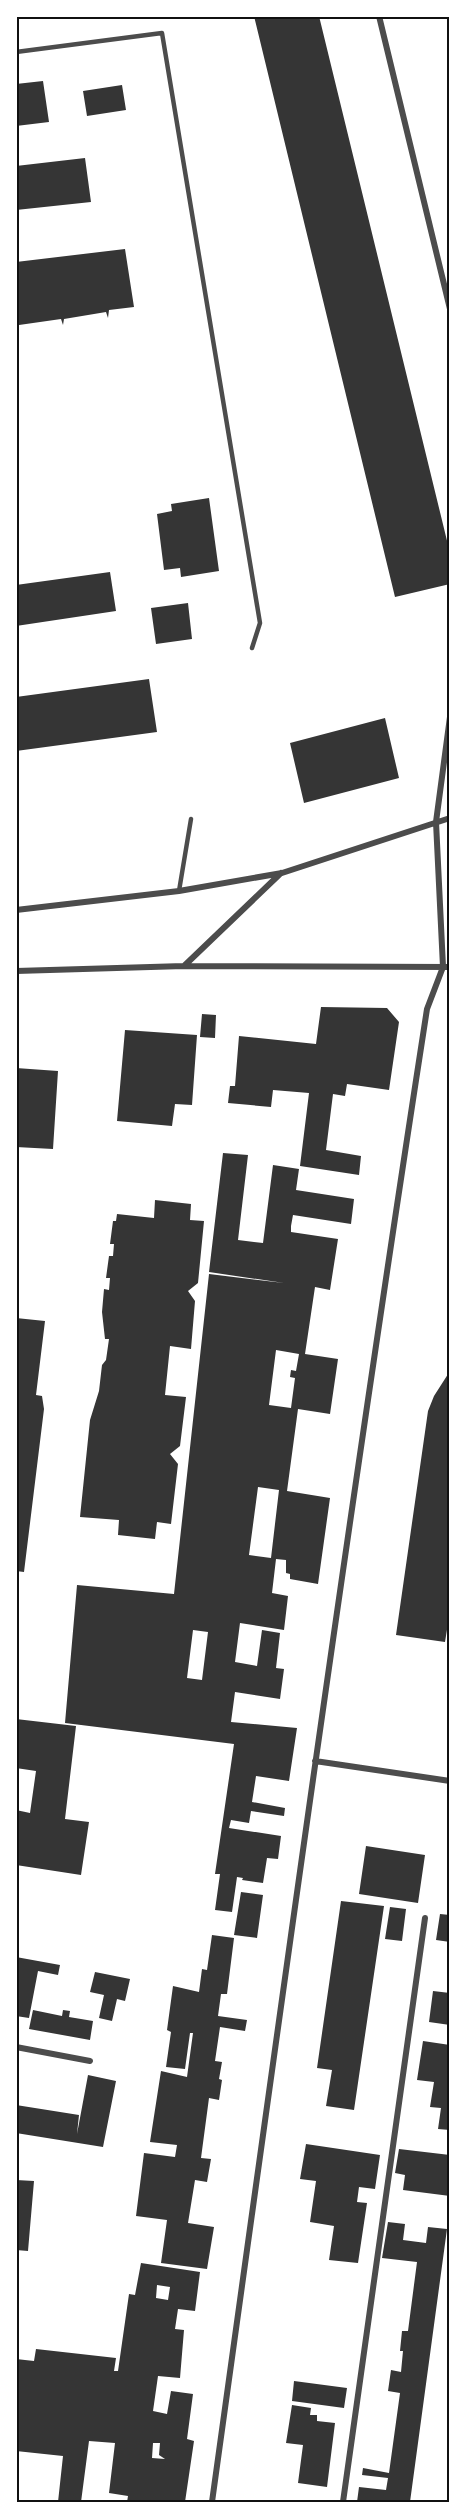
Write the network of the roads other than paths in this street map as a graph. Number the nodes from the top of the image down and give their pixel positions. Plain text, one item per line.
1 (379, 16) edge
2 (16, 52) edge
3 (450, 309) edge
4 (252, 648) dead end
5 (450, 717) edge
6 (450, 818) edge
7 (191, 819) dead end
8 (436, 822) junction
9 (282, 873) junction
10 (179, 891) junction
11 (16, 909) edge
12 (184, 966) junction
13 (446, 967) edge
14 (16, 971) edge
15 (315, 1761) junction
16 (450, 1781) edge
17 (425, 1918) dead end
18 (16, 2047) edge
19 (90, 2061) dead end
20 (212, 2502) edge
21 (343, 2502) edge

1 - 3 street
2 - 4 lane
5 - 8 street
6 - 8 street
7 - 10 lane
8 - 9 street
8 - 13 street
9 - 10 street
9 - 12 street
10 - 11 street
12 - 13 street
12 - 14 street
13 - 15 street
15 - 16 street
15 - 20 street
17 - 21 street
18 - 19 street

